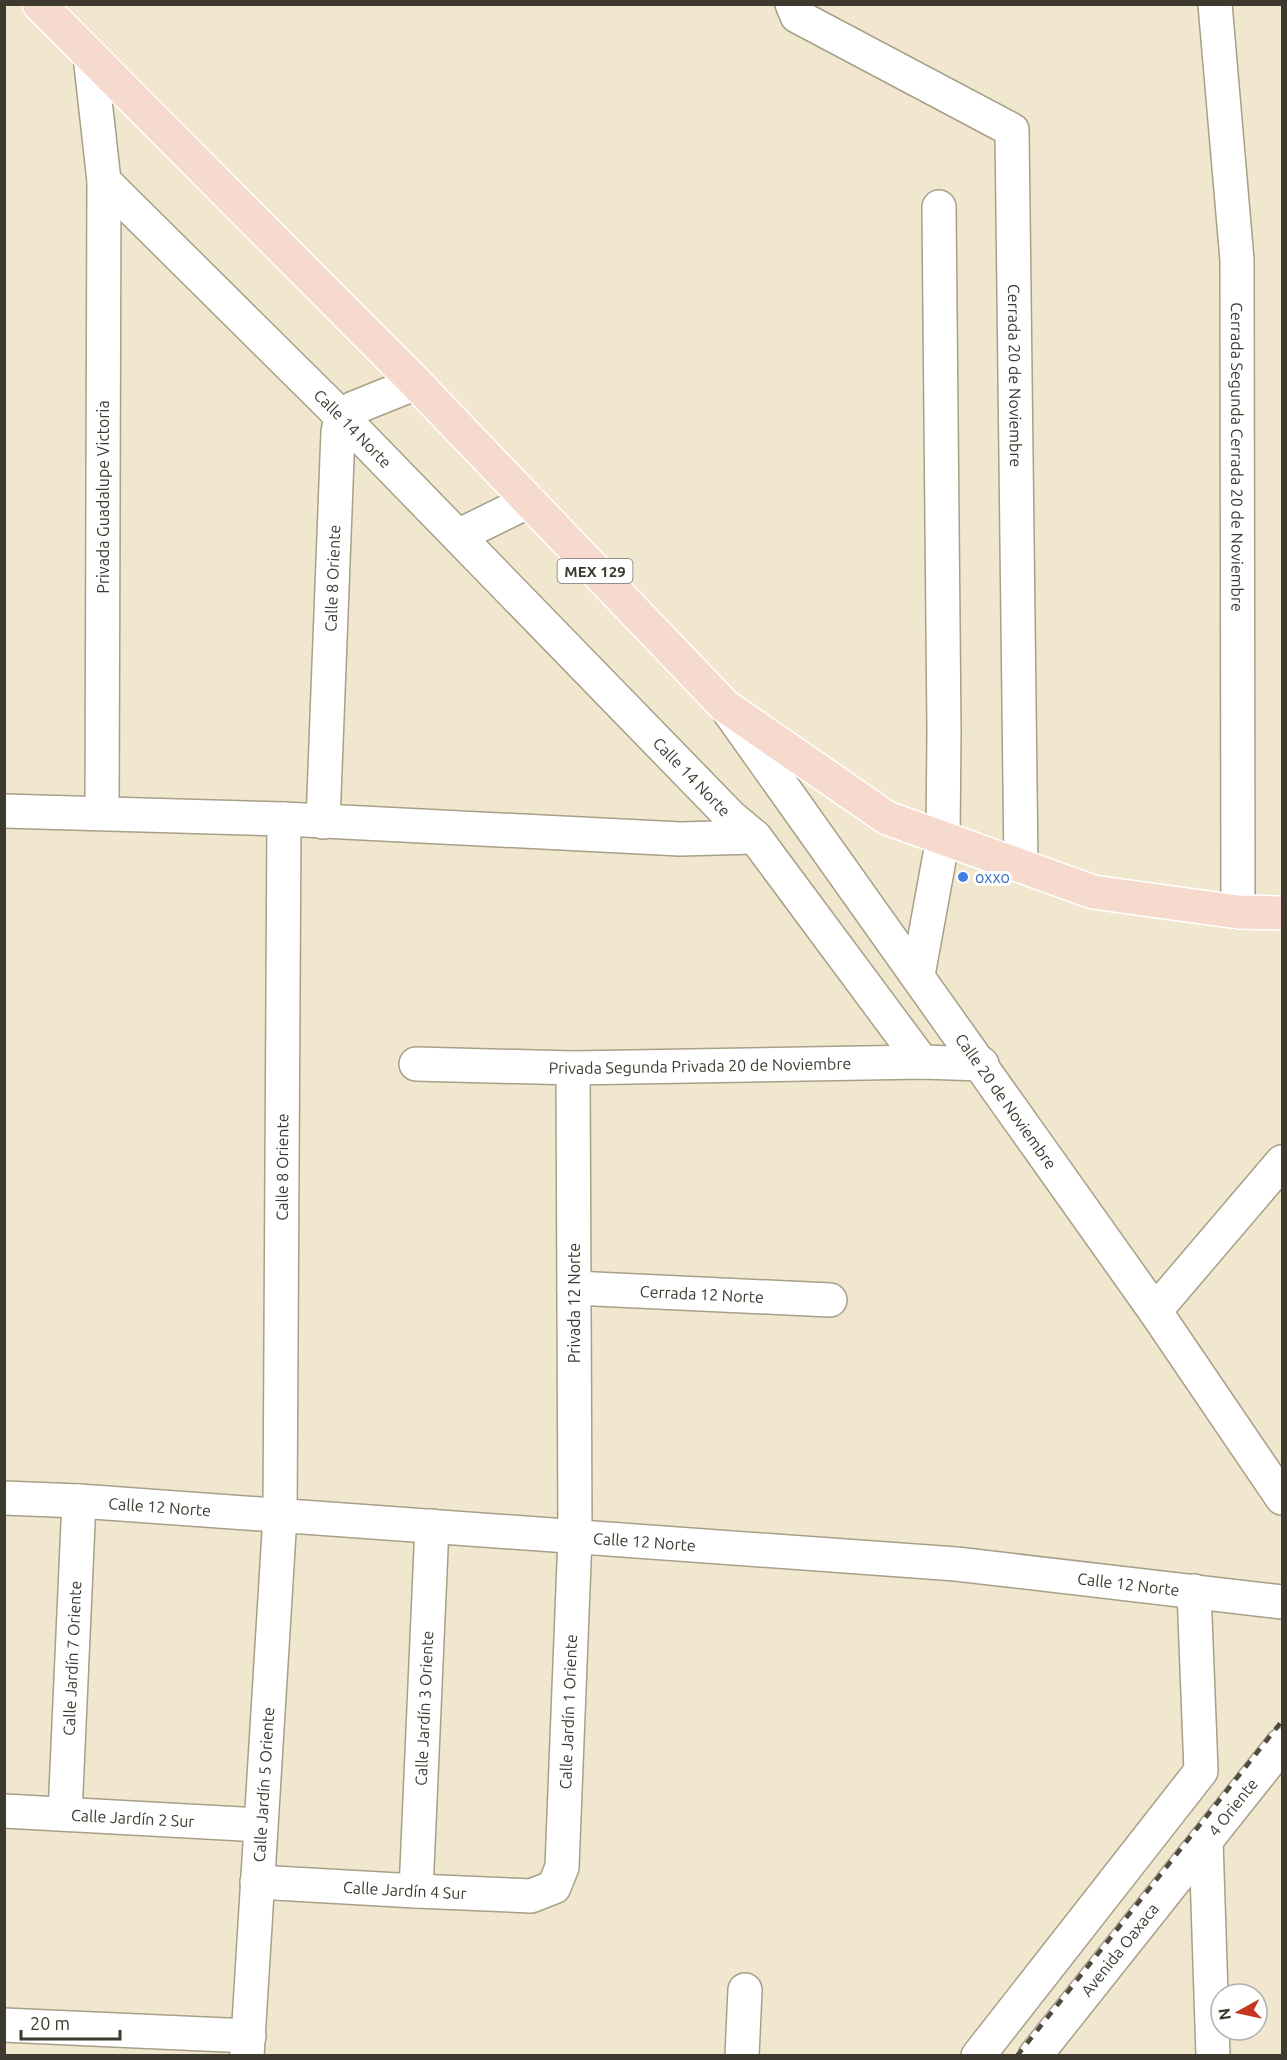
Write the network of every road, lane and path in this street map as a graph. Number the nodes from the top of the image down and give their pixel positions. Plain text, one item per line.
1 (39, 4) edge
2 (1215, 4) edge
3 (795, 10) edge
4 (90, 56) junction
5 (104, 181) junction
6 (939, 207) dead end
7 (416, 383) junction
8 (342, 416) junction
9 (529, 501) junction
10 (458, 536) junction
11 (725, 706) junction
12 (4, 811) edge
13 (102, 813) junction
14 (284, 819) junction
15 (323, 822) junction
16 (755, 837) junction
17 (943, 838) junction
18 (1021, 866) junction
19 (788, 881) junction
20 (850, 882) junction
21 (1238, 912) junction
22 (1282, 913) edge
23 (918, 975) junction
24 (922, 1062) junction
25 (416, 1064) dead end
26 (982, 1064) junction
27 (573, 1068) junction
28 (1282, 1162) edge
29 (574, 1288) junction
30 (830, 1300) dead end
31 (1155, 1311) junction
32 (4, 1498) edge
33 (1282, 1498) edge
34 (79, 1501) junction
35 (280, 1516) junction
36 (432, 1526) junction
37 (575, 1537) junction
38 (1194, 1591) junction
39 (1282, 1602) edge
40 (1282, 1745) edge
41 (4, 1811) edge
42 (65, 1814) junction
43 (260, 1825) junction
44 (1206, 1841) junction
45 (256, 1882) junction
46 (554, 1887) joint
47 (416, 1892) junction
48 (745, 1990) dead end
49 (4, 2025) edge
50 (248, 2046) edge
51 (742, 2055) edge
52 (978, 2055) edge
53 (1035, 2055) edge
54 (1213, 2055) edge

1 - 4 main road, MEX 129
2 - 21 street, Cerrada Segunda Cerrada 20 de Noviembre
3 - 18 street, Cerrada 20 de Noviembre
4 - 5 street, Privada Guadalupe Victoria
4 - 7 main road, MEX 129
5 - 8 street, Calle 14 Norte
5 - 13 street, Privada Guadalupe Victoria
6 - 17 street
7 - 8 street
7 - 9 main road, MEX 129
8 - 10 street, Calle 14 Norte
8 - 15 street, Calle 8 Oriente
9 - 10 street
9 - 11 main road, MEX 129
10 - 16 street, Calle 14 Norte
11 - 17 main road, MEX 129
11 - 20 street, Calle 20 de Noviembre
12 - 13 street, Calle 14 Norte
13 - 14 street, Calle 14 Norte
14 - 15 street, Calle 14 Norte
14 - 35 street, Calle 8 Oriente
15 - 16 street, Calle 14 Norte
16 - 19 street
17 - 18 main road, MEX 129
17 - 23 street
18 - 21 main road, MEX 129
19 - 20 street
19 - 24 street
20 - 23 street, Calle 20 de Noviembre
21 - 22 main road, MEX 129
23 - 26 street, Calle 20 de Noviembre
24 - 26 street, Privada Segunda Privada 20 de Noviembre
24 - 27 street, Privada Segunda Privada 20 de Noviembre
25 - 27 street, Privada Segunda Privada 20 de Noviembre
26 - 31 street, Calle 20 de Noviembre
27 - 29 street, Privada 12 Norte
28 - 31 street
29 - 30 street, Cerrada 12 Norte
29 - 37 street, Privada 12 Norte
31 - 33 street, Calle 20 de Noviembre
32 - 34 street, Calle 12 Norte
34 - 35 street, Calle 12 Norte
34 - 42 street, Calle Jardín 7 Oriente
35 - 36 street, Calle 12 Norte
35 - 43 street, Calle Jardín 5 Oriente
36 - 37 street, Calle 12 Norte
36 - 47 street, Calle Jardín 3 Oriente
37 - 38 street, Calle 12 Norte
37 - 46 street, Calle Jardín 1 Oriente
38 - 39 street, Calle 12 Norte
38 - 52 street
40 - 44 street, 4 Oriente
41 - 42 street, Calle Jardín 2 Sur
42 - 43 street, Calle Jardín 2 Sur
43 - 45 street, Calle Jardín 5 Oriente
44 - 53 street, Avenida Oaxaca
44 - 54 street
45 - 47 street, Calle Jardín 4 Sur
45 - 50 street, Calle Jardín 5 Oriente
46 - 47 street, Calle Jardín 4 Sur
48 - 51 street
49 - 50 street

